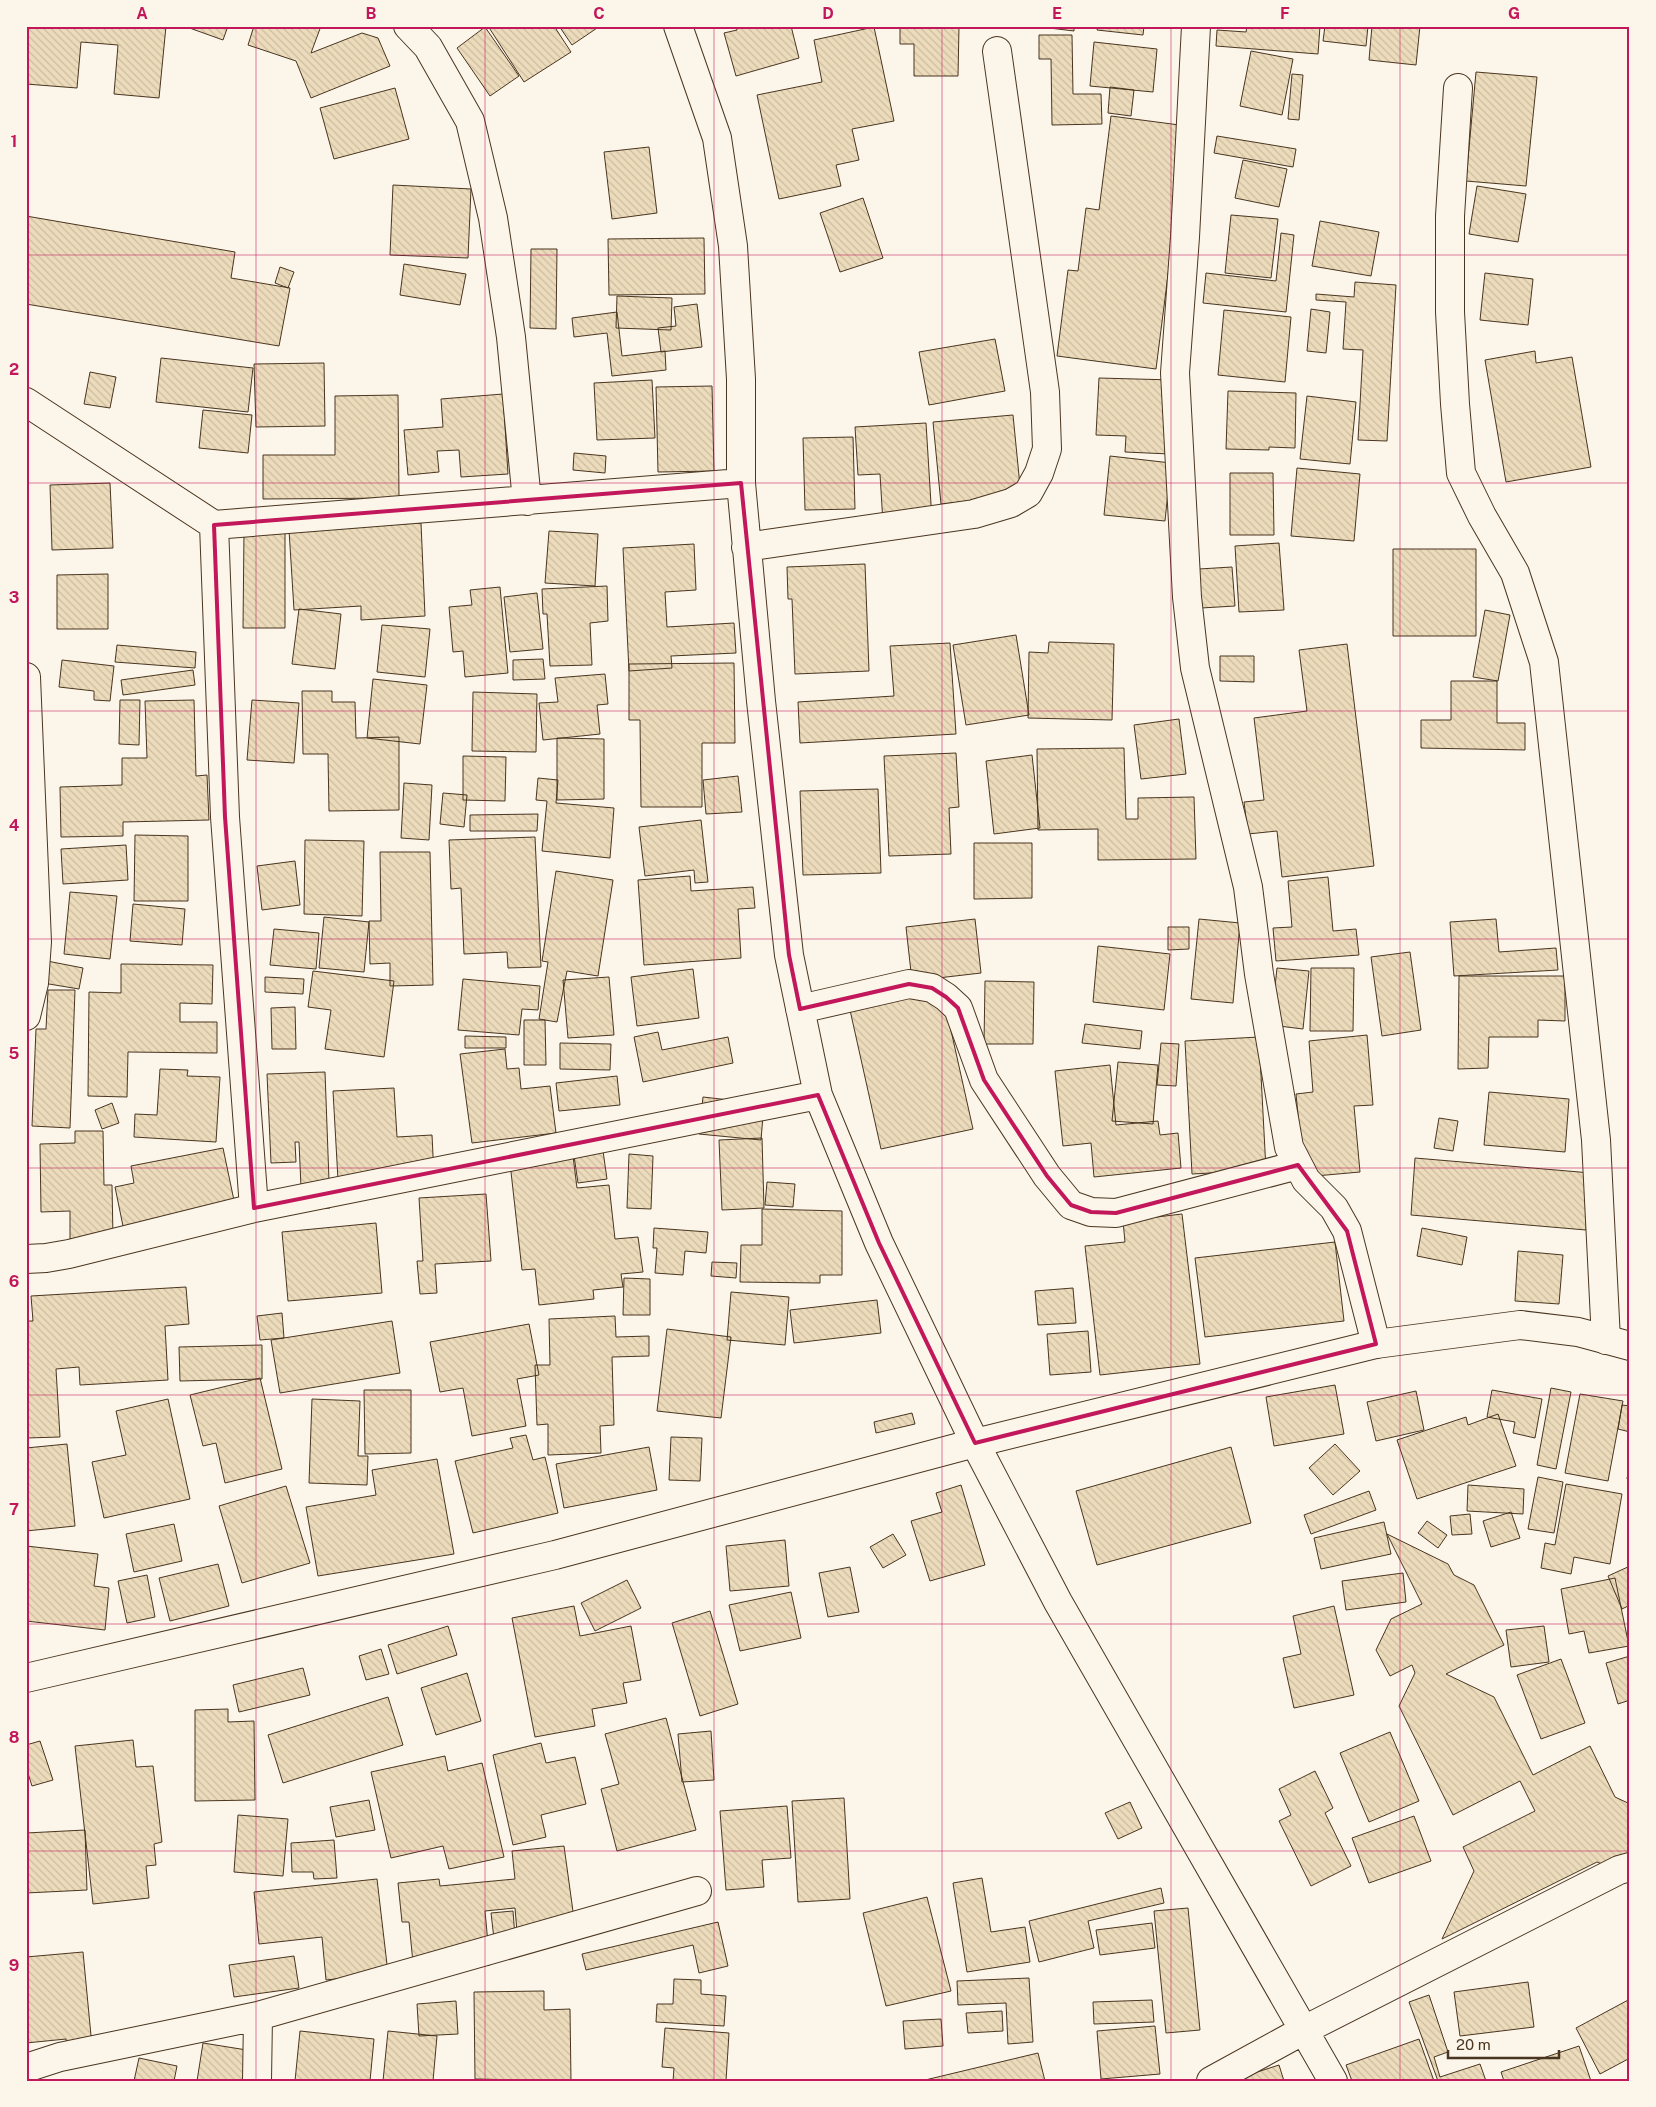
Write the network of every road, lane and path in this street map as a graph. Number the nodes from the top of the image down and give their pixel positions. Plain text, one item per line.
1 (408, 26) edge
2 (678, 26) edge
3 (1196, 26) edge
4 (998, 50) dead end
5 (1458, 88) dead end
6 (26, 402) edge
7 (741, 483) junction
8 (527, 501) junction
9 (214, 525) junction
10 (746, 546) junction
11 (27, 692) edge
12 (800, 1009) junction
13 (26, 1016) edge
14 (818, 1095) junction
15 (1298, 1165) junction
16 (254, 1208) junction
17 (26, 1258) edge
18 (1618, 1343) edge
19 (1376, 1344) junction
20 (975, 1443) junction
21 (26, 1678) edge
22 (1630, 1867) edge
23 (697, 1891) dead end
24 (258, 2016) junction
25 (1304, 2030) junction
26 (26, 2068) edge
27 (257, 2081) edge
28 (1211, 2081) edge
29 (1332, 2081) edge

1 - 8 street
2 - 7 street
3 - 15 street
4 - 10 street
5 - 18 street
6 - 9 street
7 - 8 street
7 - 10 street
8 - 9 street
9 - 16 street
10 - 12 street
11 - 13 street
12 - 14 street
12 - 15 street
14 - 16 street
14 - 20 street
15 - 19 street
16 - 17 street
18 - 19 street
19 - 20 street
20 - 21 street
20 - 25 street
22 - 25 street
23 - 24 street
24 - 26 street
24 - 27 street
25 - 28 street
25 - 29 street

